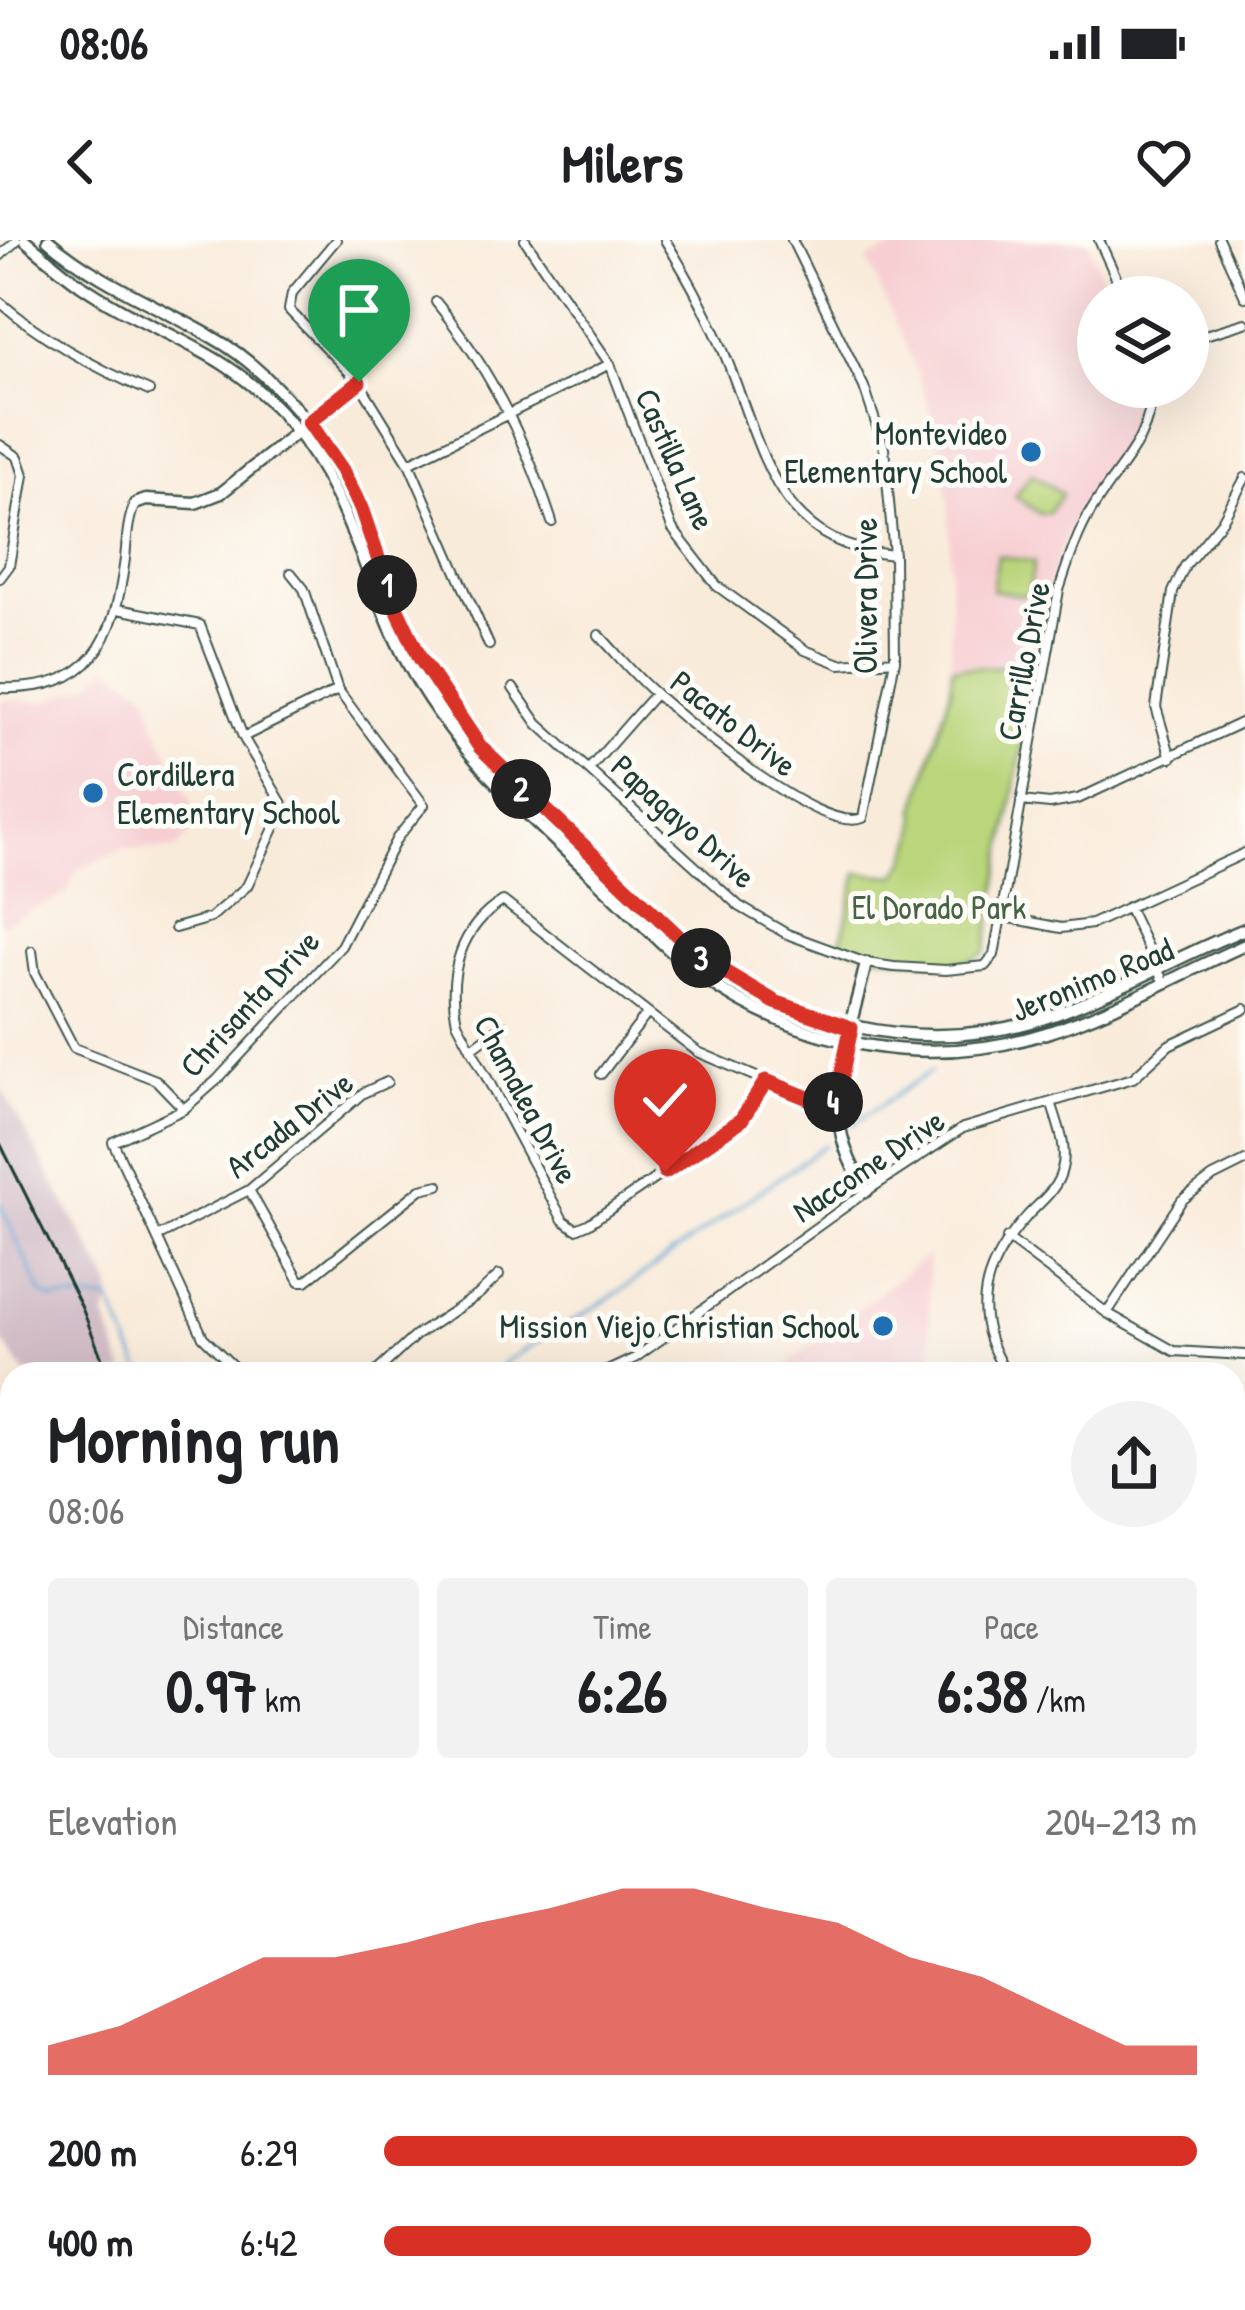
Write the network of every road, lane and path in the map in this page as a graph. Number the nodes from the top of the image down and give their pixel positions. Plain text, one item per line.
1 (21, 240) edge
2 (48, 240) edge
3 (336, 240) edge
4 (525, 240) edge
5 (665, 240) edge
6 (792, 240) edge
7 (1099, 240) edge
8 (1219, 240) edge
9 (0, 256) edge
10 (1115, 276) edge
11 (1245, 297) edge
12 (0, 302) edge
13 (436, 302) dead end
14 (1245, 323) edge
15 (1209, 334) edge
16 (610, 364) junction
17 (359, 382) junction
18 (148, 391) dead end
19 (1151, 408) edge
20 (509, 412) junction
21 (309, 422) junction
22 (297, 431) junction
23 (0, 445) edge
24 (409, 463) junction
25 (1245, 478) edge
26 (135, 503) joint
27 (552, 522) dead end
28 (894, 555) junction
29 (291, 573) dead end
30 (4, 574) edge
31 (118, 609) junction
32 (599, 634) dead end
33 (489, 645) dead end
34 (895, 660) junction
35 (0, 688) edge
36 (513, 688) dead end
37 (338, 690) junction
38 (655, 694) junction
39 (1245, 722) edge
40 (243, 737) junction
41 (1171, 758) junction
42 (590, 768) junction
43 (1022, 801) junction
44 (857, 822) joint
45 (1245, 853) edge
46 (1128, 907) junction
47 (1000, 916) junction
48 (175, 928) dead end
49 (1245, 929) edge
50 (1245, 945) edge
51 (32, 951) dead end
52 (866, 963) junction
53 (988, 964) joint
54 (1157, 968) junction
55 (1163, 981) junction
56 (1245, 1010) edge
57 (647, 1014) junction
58 (503, 1025) dead end
59 (851, 1028) junction
60 (848, 1042) junction
61 (470, 1049) junction
62 (602, 1074) dead end
63 (766, 1081) junction
64 (387, 1082) dead end
65 (836, 1102) junction
66 (1052, 1105) junction
67 (184, 1108) junction
68 (1245, 1161) edge
69 (439, 1185) dead end
70 (249, 1190) junction
71 (867, 1192) junction
72 (157, 1237) junction
73 (1007, 1238) junction
74 (499, 1275) dead end
75 (1107, 1313) junction
76 (1245, 1355) edge
77 (230, 1362) edge
78 (387, 1362) edge
79 (626, 1362) edge
80 (1000, 1362) edge

1 - 9 street
1 - 22 main road, Jeronimo Road
2 - 21 main road, Jeronimo Road
3 - 17 street
4 - 16 street, Castilla Lane
5 - 28 street
6 - 28 street, Olivera Drive
7 - 10 street
8 - 11 street
12 - 18 street
13 - 20 street
14 - 15 street
16 - 20 street
16 - 34 street, Castilla Lane
17 - 21 main road
17 - 24 street
19 - 43 street, Carrillo Drive
20 - 24 street
20 - 27 street
21 - 22 main road
21 - 59 main road, Jeronimo Road
22 - 26 main road
22 - 60 main road, Jeronimo Road
23 - 30 street
24 - 33 street
25 - 41 street
26 - 31 street
28 - 34 street, Olivera Drive
29 - 37 street, Chrisanta Drive
31 - 35 street
31 - 40 street
32 - 38 street, Pacato Drive
34 - 44 street, Olivera Drive
36 - 42 street, Papagayo Drive
37 - 40 street
37 - 67 street, Chrisanta Drive
38 - 42 street
38 - 44 street, Pacato Drive
39 - 41 street
40 - 48 street
41 - 43 street
42 - 52 street, Papagayo Drive
43 - 47 street, Carrillo Drive
45 - 46 street
46 - 47 street
46 - 54 street
47 - 53 street, Carrillo Drive
49 - 54 main road, Jeronimo Road
50 - 55 main road, Jeronimo Road
51 - 67 street
52 - 53 street, Papagayo Drive
52 - 59 main road
54 - 55 street
54 - 59 main road, Jeronimo Road
55 - 60 main road, Jeronimo Road
56 - 66 street, Naccome Drive
57 - 61 street, Chamalea Drive
57 - 62 street
57 - 63 street
58 - 61 street
59 - 60 main road
60 - 65 main road
61 - 63 street, Chamalea Drive
63 - 65 street
64 - 70 street, Arcada Drive
65 - 71 main road
66 - 71 street, Naccome Drive
66 - 73 street
67 - 72 street, Chrisanta Drive
68 - 75 street
69 - 70 street
70 - 72 street, Arcada Drive
71 - 79 street, Naccome Drive
72 - 77 street, Chrisanta Drive
73 - 75 street
73 - 80 street
74 - 78 street
75 - 76 street

